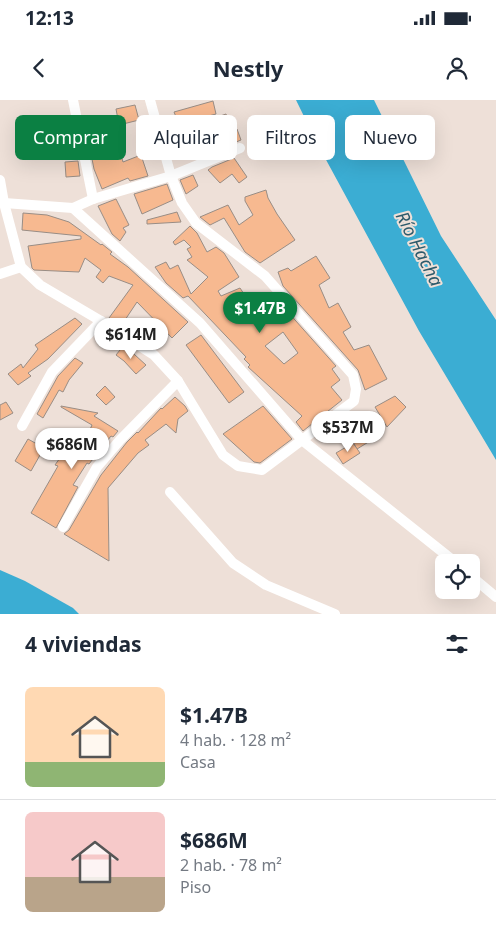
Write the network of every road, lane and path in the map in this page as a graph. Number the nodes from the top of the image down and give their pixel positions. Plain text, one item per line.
1 (73, 100) edge
2 (150, 100) edge
3 (240, 148) dead end
4 (171, 176) junction
5 (0, 180) edge
6 (93, 199) junction
7 (4, 203) junction
8 (73, 208) junction
9 (21, 267) junction
10 (0, 274) edge
11 (101, 321) junction
12 (178, 381) junction
13 (22, 426) dead end
14 (302, 440) junction
15 (170, 492) dead end
16 (63, 528) dead end
17 (445, 554) edge
18 (480, 584) edge
19 (496, 597) edge
20 (335, 614) edge

1 - 6 street
2 - 4 street
3 - 4 street
4 - 6 street
4 - 14 street
5 - 7 street
6 - 8 street
7 - 8 street
7 - 9 street
8 - 14 street
9 - 10 street
9 - 11 street
11 - 12 street
11 - 13 street
12 - 14 street
12 - 16 street
14 - 17 street
15 - 20 street
18 - 19 street

